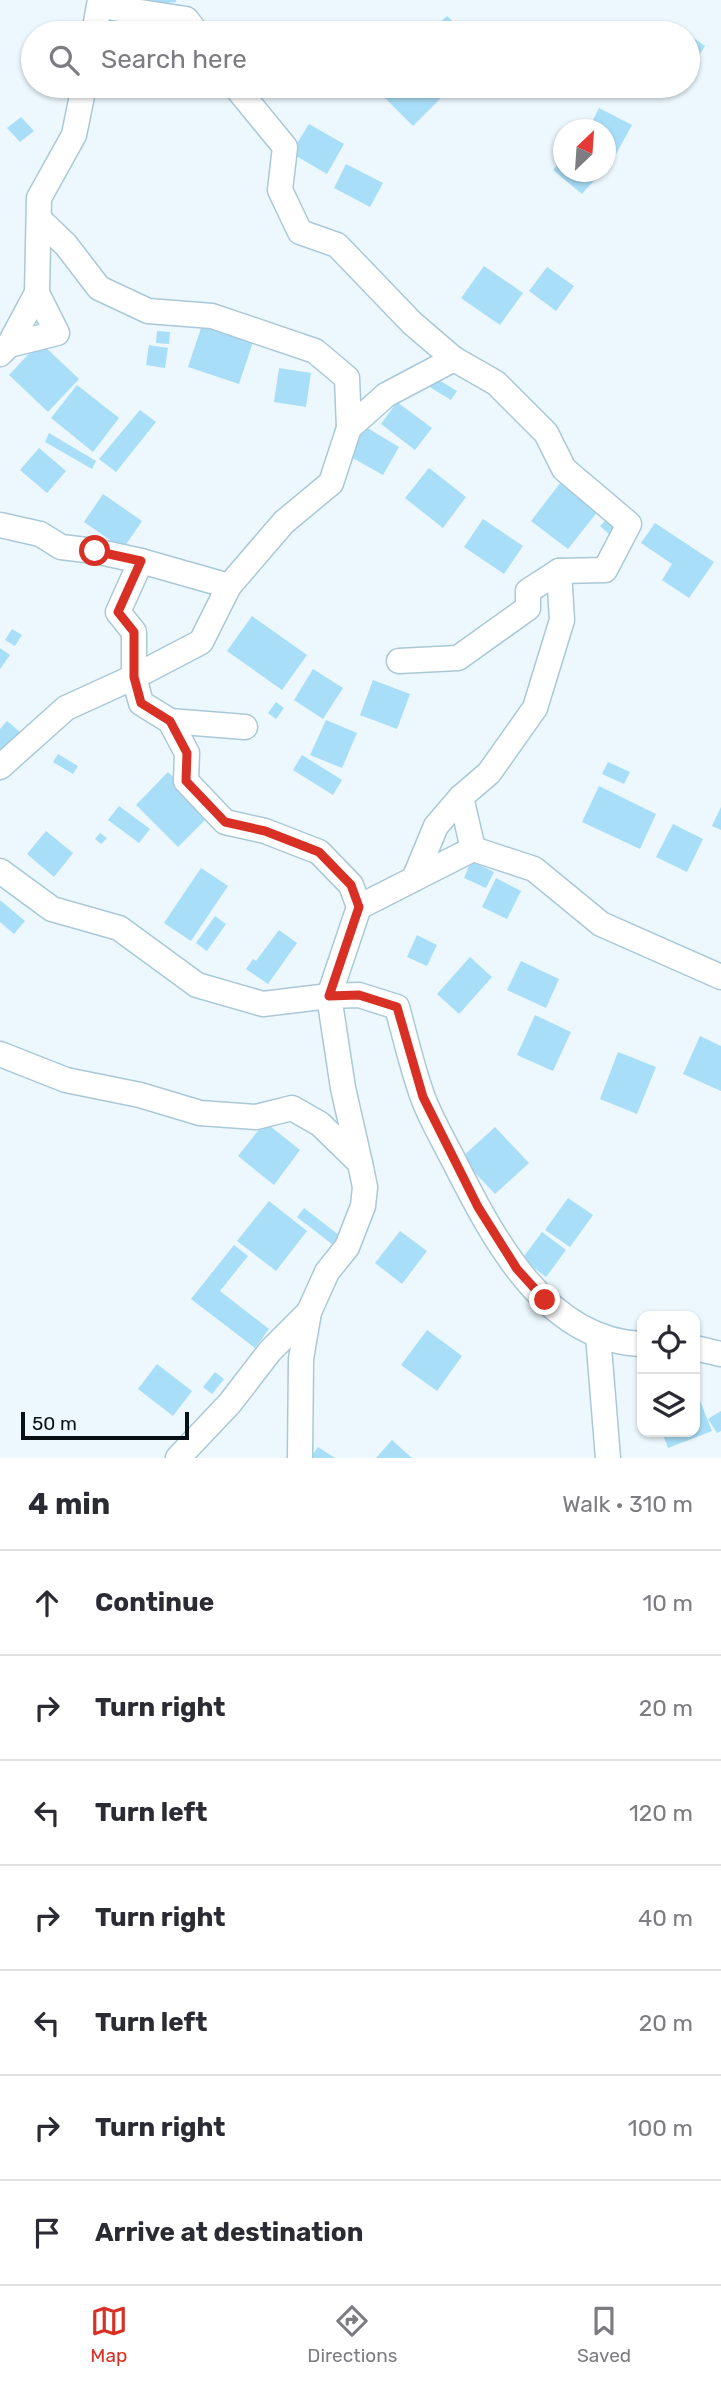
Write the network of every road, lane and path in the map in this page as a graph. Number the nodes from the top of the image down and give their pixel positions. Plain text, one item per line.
1 (100, 3) edge
2 (96, 21) edge
3 (188, 21) edge
4 (82, 98) edge
5 (246, 98) edge
6 (38, 219) junction
7 (37, 293) junction
8 (4, 349) edge
9 (454, 359) junction
10 (349, 428) junction
11 (0, 525) edge
12 (141, 561) junction
13 (559, 571) junction
14 (229, 586) junction
15 (528, 608) junction
16 (562, 620) junction
17 (399, 661) dead end
18 (134, 677) junction
19 (170, 721) junction
20 (245, 727) dead end
21 (0, 767) edge
22 (461, 797) junction
23 (473, 849) junction
24 (0, 871) edge
25 (414, 879) junction
26 (359, 907) junction
27 (721, 977) edge
28 (329, 996) junction
29 (0, 1054) edge
30 (360, 1163) junction
31 (309, 1311) junction
32 (598, 1335) junction
33 (637, 1344) edge
34 (700, 1349) edge
35 (721, 1354) edge
36 (178, 1458) edge
37 (300, 1458) edge
38 (608, 1458) edge

1 - 2 street
1 - 3 street
4 - 6 street
5 - 9 street
6 - 7 street
6 - 10 street
7 - 8 street
7 - 8 street
9 - 10 street
9 - 13 street
10 - 14 street
11 - 12 street
12 - 14 street
12 - 18 street
13 - 15 street
13 - 16 street
14 - 18 street
15 - 16 street
15 - 17 street
16 - 22 street
18 - 19 street
18 - 21 street
19 - 20 street
19 - 26 street
22 - 23 street
22 - 25 street
23 - 25 street
23 - 27 street
24 - 28 street
25 - 26 street
26 - 28 street
28 - 30 street
28 - 32 street
29 - 30 street
30 - 31 street
31 - 36 street
31 - 37 street
32 - 33 street
32 - 38 street
34 - 35 street

